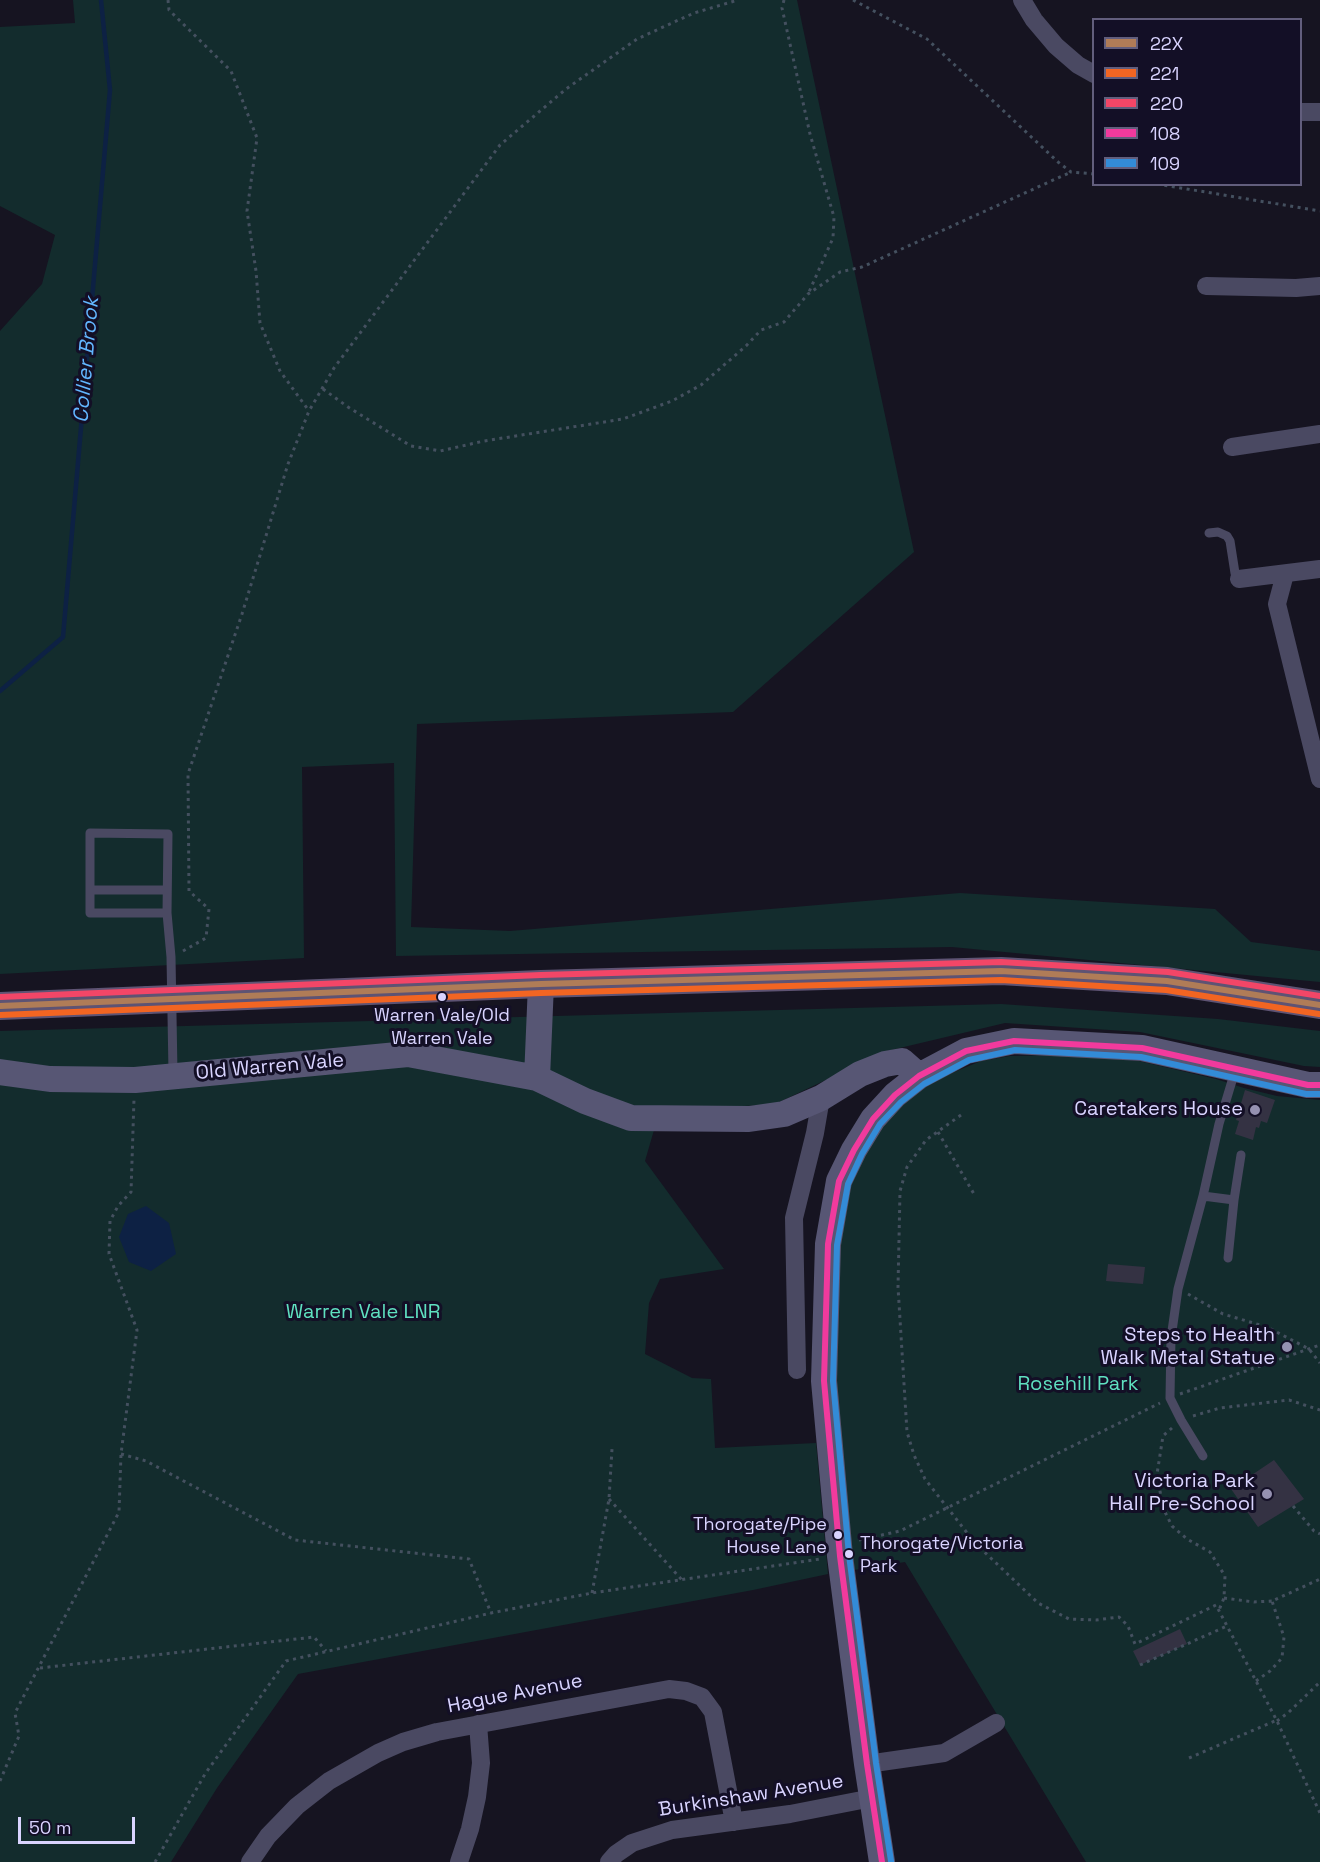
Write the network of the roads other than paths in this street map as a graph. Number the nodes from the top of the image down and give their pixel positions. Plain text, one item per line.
1 (1022, 0) edge
2 (1092, 73) edge
3 (1302, 112) edge
4 (1320, 112) edge
5 (1206, 286) dead end
6 (1320, 286) edge
7 (1320, 434) edge
8 (1232, 447) dead end
9 (1209, 533) dead end
10 (1320, 569) edge
11 (1285, 574) junction
12 (1239, 579) joint
13 (1320, 779) edge
14 (90, 890) junction
15 (167, 890) junction
16 (167, 913) junction
17 (541, 984) junction
18 (1320, 1005) edge
19 (0, 1006) edge
20 (1236, 1070) junction
21 (0, 1072) edge
22 (173, 1076) junction
23 (919, 1076) junction
24 (537, 1078) junction
25 (1320, 1084) edge
26 (821, 1098) junction
27 (1241, 1155) dead end
28 (1203, 1196) junction
29 (1234, 1200) junction
30 (1228, 1258) dead end
31 (797, 1370) dead end
32 (1203, 1456) dead end
33 (996, 1723) dead end
34 (478, 1724) junction
35 (867, 1764) junction
36 (872, 1798) junction
37 (734, 1822) junction
38 (250, 1862) edge
39 (459, 1862) edge
40 (609, 1862) edge
41 (882, 1862) edge

1 - 2 street
3 - 4 street
5 - 6 street
7 - 8 street
9 - 12 lane
10 - 11 street
11 - 12 street
11 - 13 street
14 - 15 lane
14 - 15 lane
14 - 16 lane
15 - 16 lane
16 - 22 lane
17 - 18 main road
17 - 19 main road, bridge
17 - 24 street
20 - 23 street
20 - 25 street
20 - 28 lane
21 - 22 street, Old Warren Vale
22 - 24 street, Old Warren Vale
23 - 26 street, Old Warren Vale
23 - 35 street
24 - 26 street, Old Warren Vale
26 - 31 street
27 - 29 lane
28 - 29 lane
28 - 32 lane
29 - 30 lane
33 - 35 street
34 - 37 street, Hague Avenue
34 - 38 street, Hague Avenue
34 - 39 street
35 - 36 street
36 - 37 street, Burkinshaw Avenue
36 - 41 street
37 - 40 street, Burkinshaw Avenue

